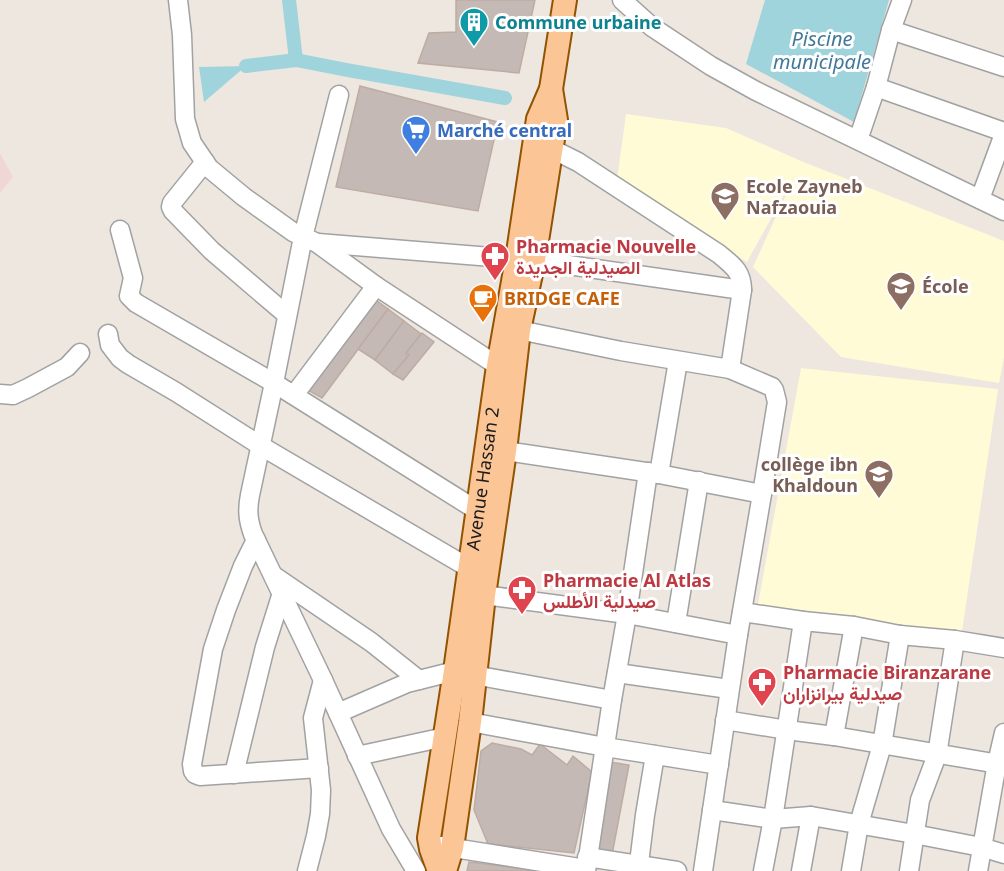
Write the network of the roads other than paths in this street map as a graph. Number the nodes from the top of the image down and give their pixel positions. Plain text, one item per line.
1 (178, 0) edge
2 (565, 0) edge
3 (622, 0) edge
4 (902, 0) edge
5 (891, 30) junction
6 (1004, 67) edge
7 (876, 87) junction
8 (551, 89) junction
9 (339, 95) dead end
10 (1004, 133) edge
11 (858, 140) junction
12 (552, 149) junction
13 (205, 162) junction
14 (980, 199) junction
15 (1004, 211) edge
16 (120, 230) dead end
17 (310, 240) junction
18 (526, 260) junction
19 (376, 286) junction
20 (742, 290) junction
21 (287, 315) junction
22 (519, 330) junction
23 (108, 334) dead end
24 (80, 353) dead end
25 (678, 361) junction
26 (498, 366) junction
27 (730, 369) junction
28 (274, 383) junction
29 (0, 394) edge
30 (294, 395) junction
31 (261, 446) junction
32 (505, 451) junction
33 (654, 473) junction
34 (699, 481) junction
35 (762, 494) junction
36 (478, 511) junction
37 (256, 540) junction
38 (469, 568) junction
39 (273, 575) junction
40 (282, 593) junction
41 (484, 595) junction
42 (742, 612) junction
43 (627, 614) junction
44 (803, 621) junction
45 (676, 623) junction
46 (854, 627) junction
47 (738, 635) junction
48 (900, 635) junction
49 (955, 640) junction
50 (1004, 648) edge
51 (465, 673) junction
52 (617, 673) junction
53 (323, 680) junction
54 (418, 680) junction
55 (729, 689) junction
56 (612, 700) junction
57 (338, 713) junction
58 (725, 720) junction
59 (470, 722) junction
60 (787, 730) junction
61 (1004, 733) edge
62 (834, 736) junction
63 (445, 737) junction
64 (882, 745) junction
65 (605, 747) junction
66 (655, 755) junction
67 (937, 755) junction
68 (357, 756) junction
69 (1000, 764) edge
70 (719, 765) junction
71 (319, 768) junction
72 (234, 774) junction
73 (712, 810) junction
74 (811, 816) junction
75 (773, 819) junction
76 (432, 820) junction
77 (456, 822) junction
78 (859, 824) junction
79 (914, 834) junction
80 (441, 846) junction
81 (981, 847) junction
82 (1004, 854) edge
83 (586, 865) edge
84 (638, 868) edge
85 (308, 871) edge
86 (416, 871) edge
87 (439, 871) edge
88 (445, 871) edge
89 (678, 871) edge
90 (703, 871) edge
91 (763, 871) edge
92 (801, 871) edge
93 (851, 871) edge
94 (909, 871) edge
95 (978, 871) edge

1 - 13 street
2 - 8 main road, Avenue Hassan 2
3 - 11 street
4 - 5 street
5 - 6 street
5 - 7 street
7 - 10 street
7 - 11 street
8 - 12 main road, Avenue Hassan 2
8 - 18 main road, Avenue Hassan 2
9 - 17 street
10 - 14 street
11 - 14 street
12 - 18 main road, Avenue Hassan 2
12 - 20 street
13 - 17 street
13 - 21 street
14 - 15 street
16 - 28 street
17 - 18 street
17 - 19 street
17 - 21 street
18 - 20 street
18 - 22 main road, Avenue Hassan 2
18 - 26 main road, Avenue Hassan 2
19 - 26 street
19 - 30 street
20 - 27 street
21 - 28 street
22 - 25 street
22 - 32 main road, Avenue Hassan 2
23 - 31 street
24 - 29 street
25 - 27 street
25 - 33 street
26 - 36 main road, Avenue Hassan 2
27 - 35 street
28 - 30 street
28 - 31 street
30 - 36 street
31 - 37 street
31 - 38 street
32 - 33 street
32 - 41 main road, Avenue Hassan 2
33 - 34 street
33 - 43 street
34 - 35 street
34 - 45 street
35 - 42 street
36 - 38 main road, Avenue Hassan 2
37 - 39 street
37 - 72 street
38 - 51 main road, Avenue Hassan 2
39 - 40 street
39 - 54 street
40 - 53 street
40 - 72 street
41 - 43 street
41 - 51 main road, Avenue Hassan 2
42 - 44 street
42 - 47 street
43 - 45 street
43 - 52 street
44 - 46 street
44 - 60 street
45 - 47 street
46 - 48 street
46 - 62 street
47 - 55 street
48 - 49 street
48 - 64 street
49 - 50 street
49 - 67 street
51 - 54 street
51 - 56 street
51 - 59 main road, Avenue Hassan 2
51 - 63 main road, Avenue Hassan 2
52 - 55 street
52 - 56 street
53 - 57 street
53 - 71 street
54 - 57 street
55 - 58 street
56 - 65 street
57 - 68 street
58 - 60 street
58 - 70 street
59 - 65 street
59 - 77 main road, Avenue Hassan 2
60 - 62 street
60 - 75 street
61 - 69 street
62 - 64 street
63 - 68 street
63 - 76 main road, Avenue Hassan 2
64 - 67 street
64 - 78 street
65 - 66 street
65 - 83 street
66 - 70 street
66 - 84 street
67 - 69 street
67 - 79 street
68 - 86 street
69 - 81 street
70 - 73 street
71 - 72 street
71 - 85 street
73 - 75 street
73 - 90 street
74 - 75 street
74 - 78 street
74 - 92 street
75 - 91 street
76 - 77 main road
76 - 80 main road, Avenue Hassan 2
77 - 80 main road, Avenue Hassan 2
78 - 79 street
78 - 93 street
79 - 81 street
79 - 94 street
80 - 83 street
80 - 87 main road, Avenue Hassan 2
80 - 88 main road, Avenue Hassan 2
81 - 82 street
81 - 95 street
83 - 84 street
84 - 89 street

